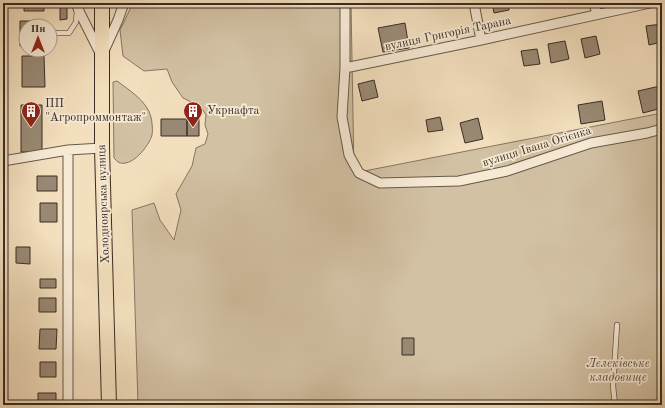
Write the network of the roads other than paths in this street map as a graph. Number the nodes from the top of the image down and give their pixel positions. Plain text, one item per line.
1 (102, 3) edge
2 (124, 3) edge
3 (345, 3) edge
4 (474, 3) edge
5 (594, 3) edge
6 (650, 3) edge
7 (77, 4) edge
8 (597, 14) junction
9 (58, 33) edge
10 (481, 40) junction
11 (102, 56) junction
12 (345, 68) junction
13 (662, 129) edge
14 (102, 148) junction
15 (68, 150) junction
16 (3, 161) edge
17 (617, 325) dead end
18 (68, 405) edge
19 (109, 405) edge
20 (615, 405) edge

1 - 11 main road, Холодноярська вулиця
2 - 11 street
3 - 12 street, вулиця Івана Огієнка
4 - 10 street
5 - 8 street
6 - 8 street, вулиця Григорія Тарана
7 - 9 lane
7 - 11 street
8 - 10 street, вулиця Григорія Тарана
10 - 12 street, вулиця Григорія Тарана
11 - 14 main road, Холодноярська вулиця
12 - 13 street, вулиця Івана Огієнка
14 - 15 street
14 - 19 main road, Холодноярська вулиця
15 - 16 street
15 - 18 street
17 - 20 lane

